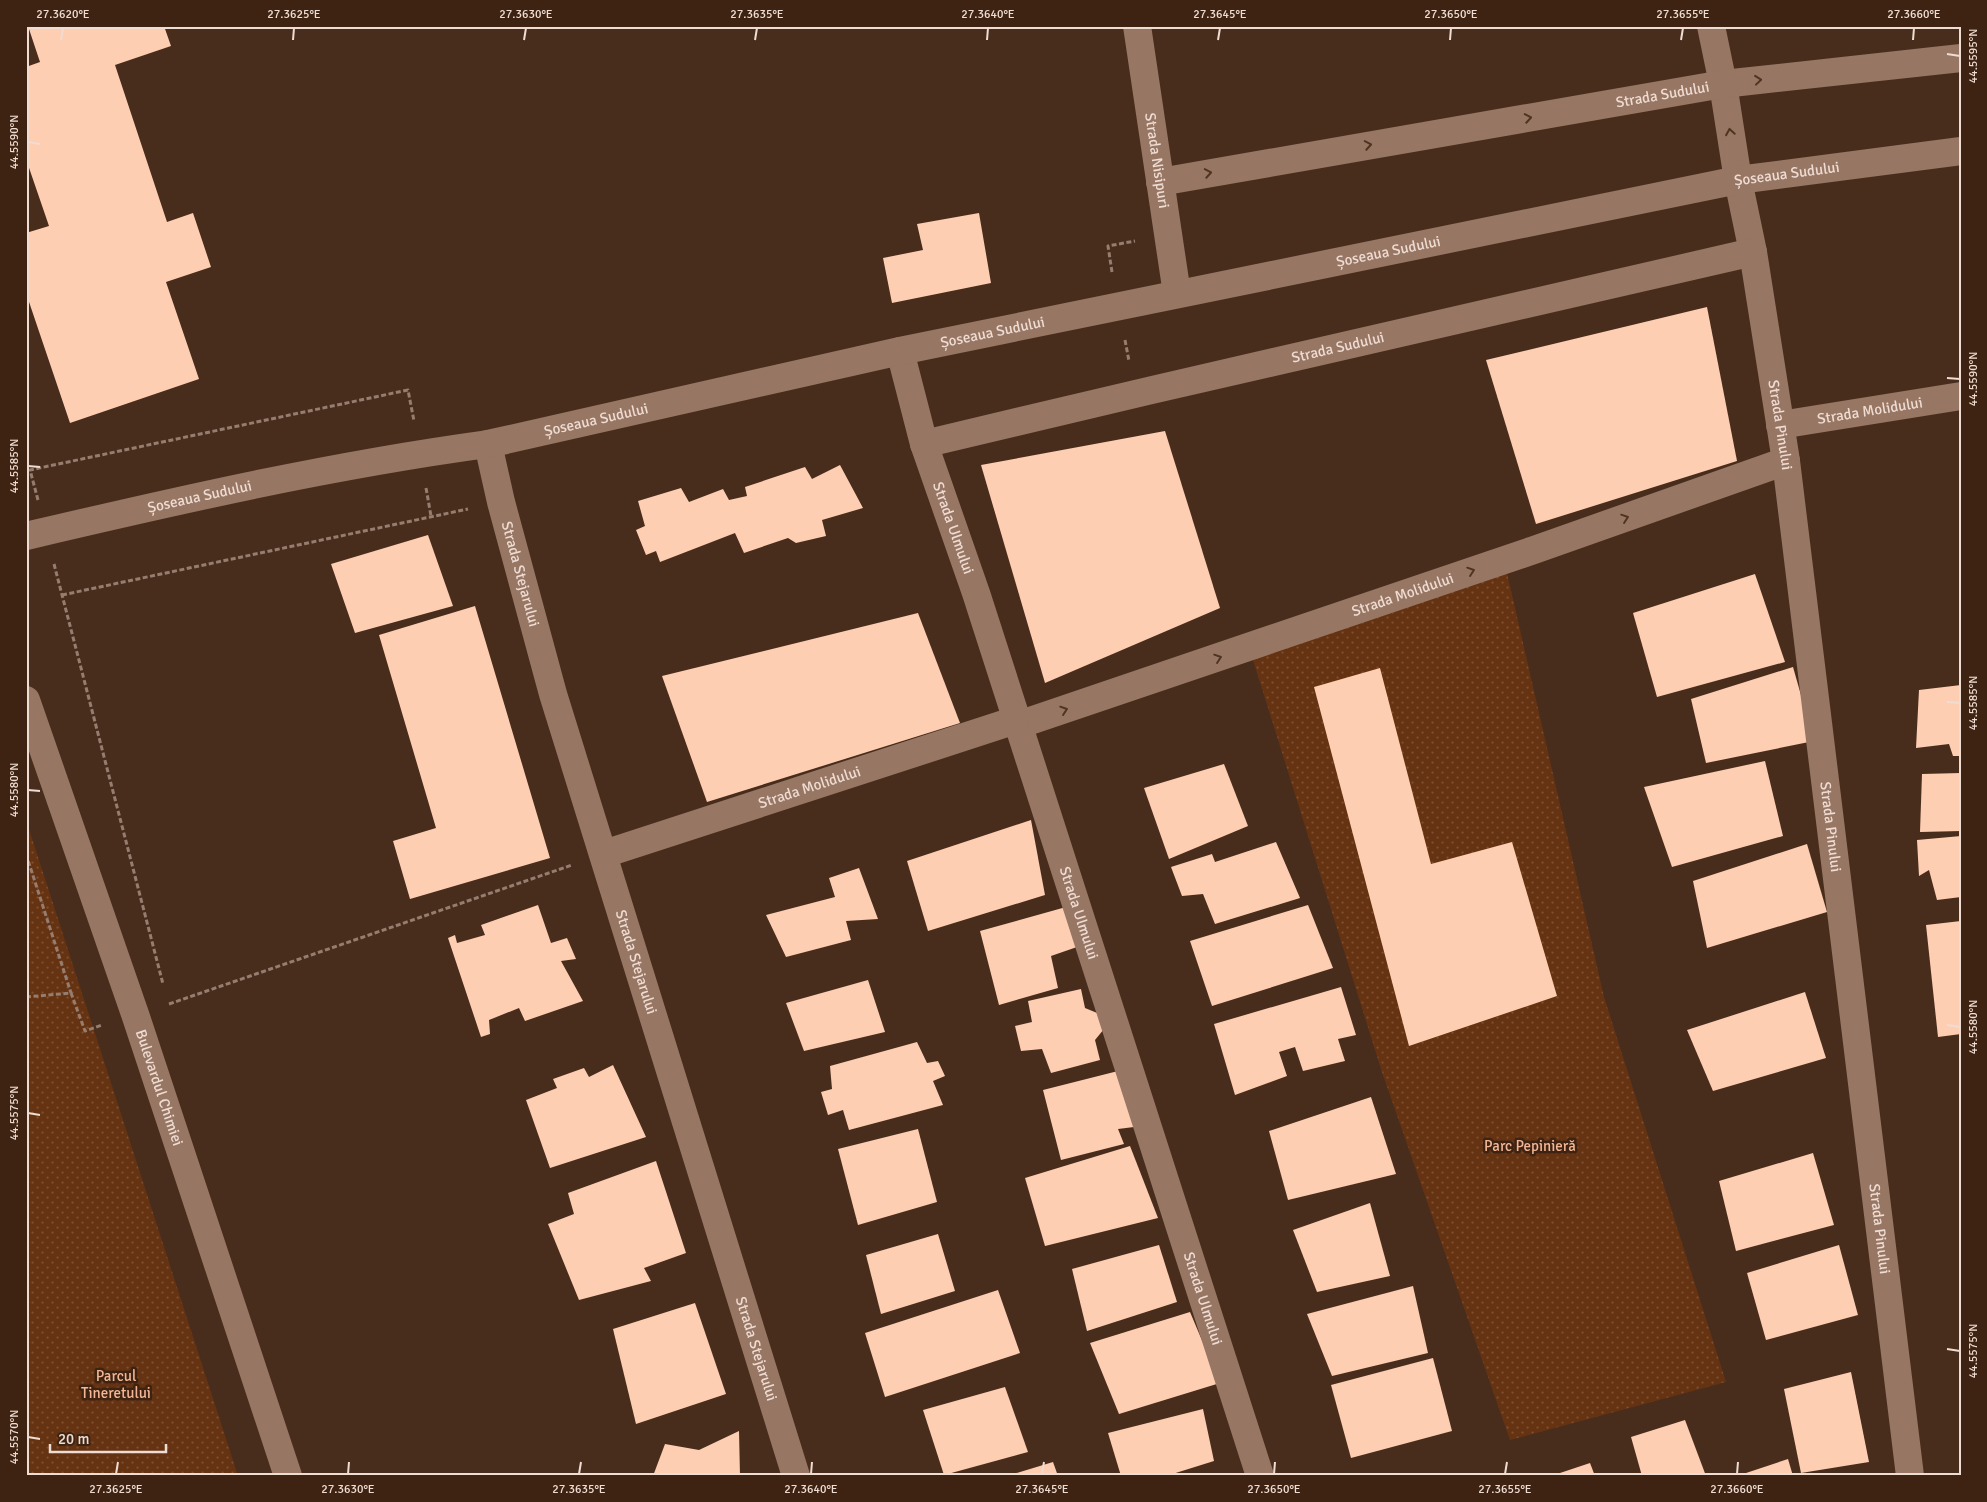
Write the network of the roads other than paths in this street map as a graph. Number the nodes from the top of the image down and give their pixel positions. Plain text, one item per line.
1 (1137, 26) edge
2 (1711, 26) edge
3 (1961, 58) edge
4 (1723, 84) junction
5 (1961, 151) edge
6 (1738, 180) junction
7 (1160, 182) junction
8 (1753, 252) junction
9 (1176, 294) junction
10 (900, 351) junction
11 (1961, 396) edge
12 (1780, 425) junction
13 (488, 444) junction
14 (924, 444) junction
15 (1786, 461) junction
16 (36, 533) edge
17 (26, 700) edge
18 (1017, 723) junction
19 (604, 854) junction
20 (288, 1476) edge
21 (796, 1476) edge
22 (1260, 1476) edge
23 (1910, 1476) edge

1 - 7 street, Strada Nisipuri
2 - 4 street, Strada Pinului
4 -> 3 street, Strada Sudului
6 -> 4 street, Strada Pinului
7 -> 4 street, Strada Sudului
5 - 6 street, Șoseaua Sudului
6 - 8 street, Strada Pinului
6 - 9 street, Șoseaua Sudului
7 - 9 street, Strada Nisipuri
8 - 12 street, Strada Pinului
8 - 14 street, Strada Sudului
9 - 10 street, Șoseaua Sudului
10 - 13 street, Șoseaua Sudului
10 - 14 street, Strada Ulmului
11 - 12 street, Strada Molidului
12 - 15 street, Strada Pinului
13 - 16 street, Șoseaua Sudului
13 - 19 street, Strada Stejarului
14 - 18 street, Strada Ulmului
18 -> 15 street, Strada Molidului
15 - 23 street, Strada Pinului
17 - 20 street, Bulevardul Chimiei
18 - 19 street, Strada Molidului
18 - 22 street, Strada Ulmului
19 - 21 street, Strada Stejarului

